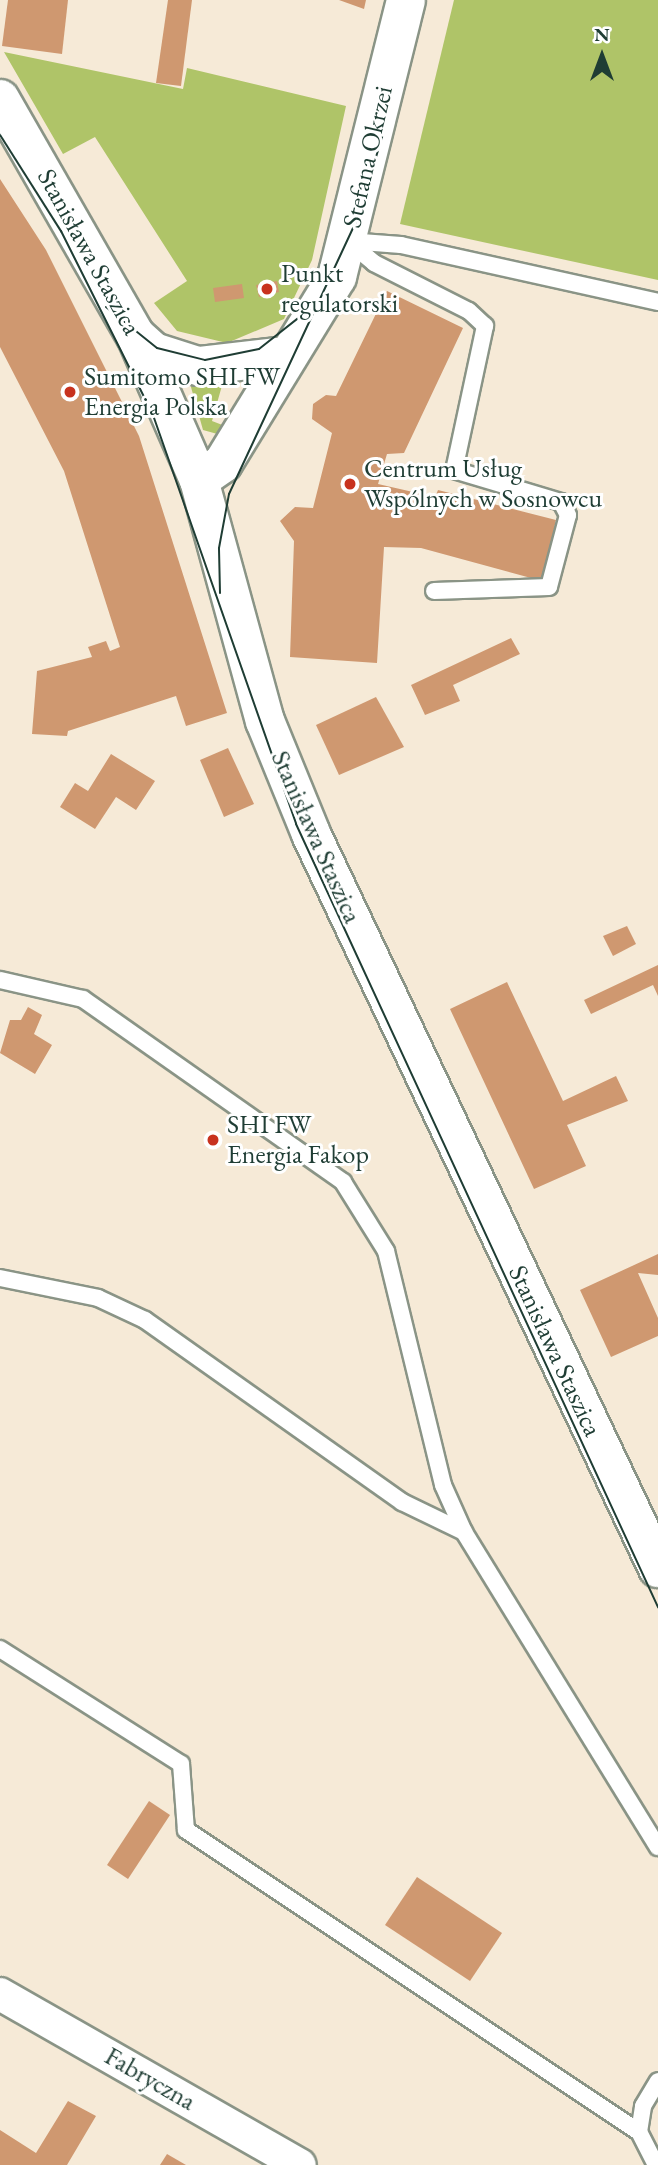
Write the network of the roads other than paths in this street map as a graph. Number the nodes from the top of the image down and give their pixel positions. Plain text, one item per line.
1 (406, 0) edge
2 (0, 99) edge
3 (348, 241) junction
4 (658, 302) edge
5 (136, 336) junction
6 (284, 356) junction
7 (199, 480) junction
8 (434, 591) dead end
9 (0, 981) edge
10 (0, 1278) edge
11 (464, 1532) junction
12 (658, 1568) edge
13 (0, 1649) edge
14 (658, 1847) edge
15 (0, 1994) edge
16 (658, 2081) edge
17 (639, 2132) junction
18 (300, 2165) edge
19 (656, 2165) edge

1 - 3 street, Stefana Okrzei
2 - 5 street, Stanisława Staszica
3 - 4 lane
3 - 6 street, Stefana Okrzei
3 - 8 lane
5 - 6 street
5 - 7 street, Stanisława Staszica
6 - 7 street, Stefana Okrzei
7 - 12 street, Stanisława Staszica
9 - 11 lane
10 - 11 lane
11 - 14 lane
13 - 17 lane
15 - 18 street, Fabryczna
16 - 17 lane
17 - 19 lane

